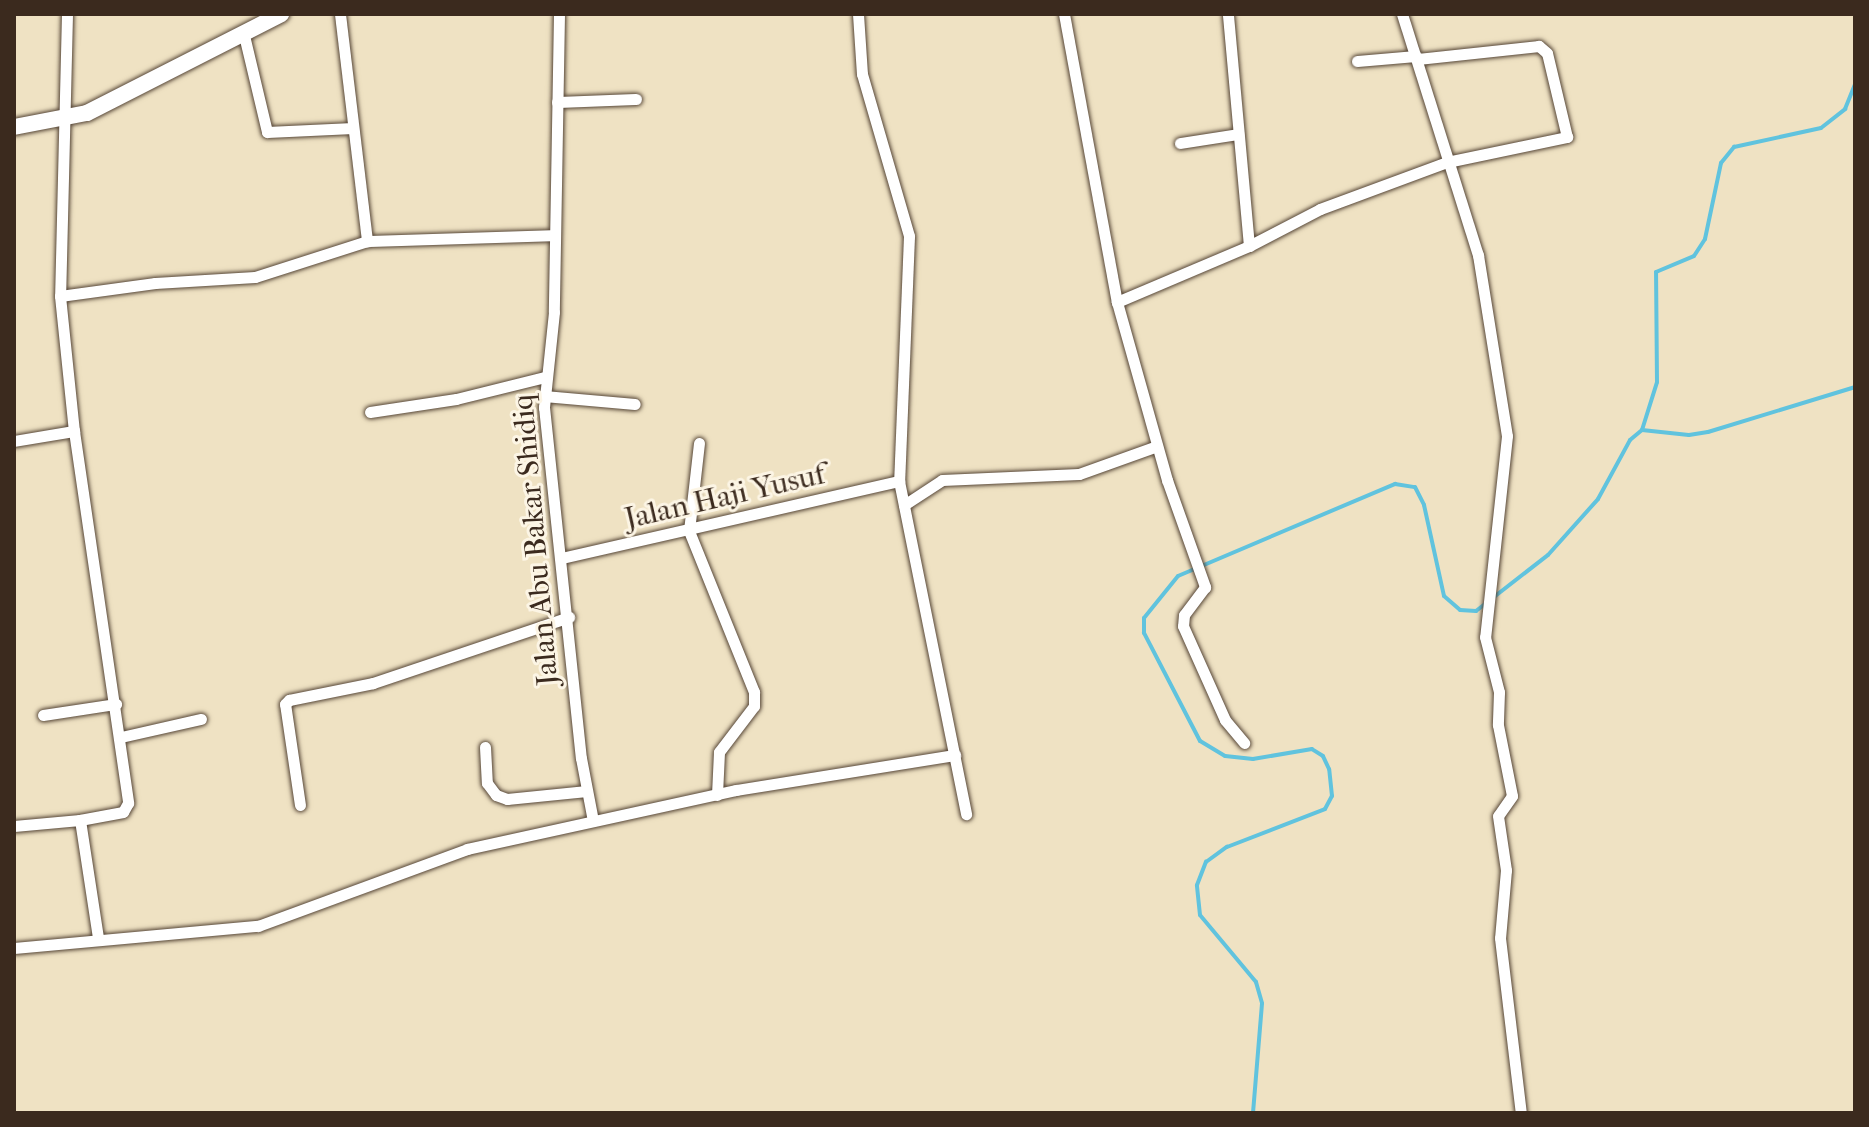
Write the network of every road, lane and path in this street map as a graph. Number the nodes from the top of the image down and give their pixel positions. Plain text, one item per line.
1 (67, 14) edge
2 (281, 14) edge
3 (340, 14) edge
4 (559, 14) edge
5 (858, 14) edge
6 (1064, 14) edge
7 (1228, 14) edge
8 (1402, 14) edge
9 (243, 31) junction
10 (1417, 57) junction
11 (1357, 61) dead end
12 (636, 99) dead end
13 (557, 102) junction
14 (61, 121) junction
15 (14, 127) edge
16 (353, 128) junction
17 (1238, 134) junction
18 (1180, 143) dead end
19 (1447, 162) junction
20 (553, 235) junction
21 (367, 241) junction
22 (1249, 246) junction
23 (60, 296) junction
24 (1117, 302) junction
25 (545, 377) junction
26 (544, 396) junction
27 (635, 404) dead end
28 (370, 412) dead end
29 (74, 431) junction
30 (14, 441) edge
31 (699, 443) dead end
32 (1157, 446) junction
33 (899, 481) junction
34 (904, 505) junction
35 (689, 531) junction
36 (562, 558) junction
37 (569, 617) junction
38 (116, 704) junction
39 (43, 715) dead end
40 (201, 719) dead end
41 (121, 737) junction
42 (1244, 743) dead end
43 (485, 747) dead end
44 (955, 755) junction
45 (587, 791) junction
46 (717, 795) junction
47 (300, 805) dead end
48 (966, 814) dead end
49 (80, 820) junction
50 (593, 821) junction
51 (14, 826) edge
52 (98, 938) junction
53 (14, 948) edge
54 (1521, 1113) edge

1 - 14 street
2 - 9 street
3 - 16 street
4 - 13 street, Jalan Abu Bakar Shidiq
5 - 33 street
6 - 24 street
7 - 17 street
8 - 10 street
9 - 14 street
9 - 16 street
10 - 11 street
10 - 19 street
10 - 19 street
12 - 13 street
13 - 20 street, Jalan Abu Bakar Shidiq
14 - 15 street
14 - 23 street
16 - 21 street
17 - 18 street
17 - 22 street
19 - 22 street
19 - 54 street
20 - 21 street
20 - 25 street, Jalan Abu Bakar Shidiq
21 - 23 street
22 - 24 street
23 - 29 street
24 - 32 street
25 - 26 street, Jalan Abu Bakar Shidiq
25 - 28 street
26 - 27 street
26 - 36 street, Jalan Abu Bakar Shidiq
29 - 30 street
29 - 38 street
31 - 35 street
32 - 34 street
32 - 42 street
33 - 34 street
33 - 35 street, Jalan Haji Yusuf
34 - 44 street
35 - 36 street, Jalan Haji Yusuf
35 - 46 street
36 - 37 street, Jalan Abu Bakar Shidiq
37 - 45 street, Jalan Abu Bakar Shidiq
37 - 47 street
38 - 39 street
38 - 41 street
40 - 41 street
41 - 49 street
43 - 45 street
44 - 46 street
44 - 48 street
45 - 50 street, Jalan Abu Bakar Shidiq
46 - 50 street
49 - 51 street
49 - 52 street
50 - 52 street
52 - 53 street

